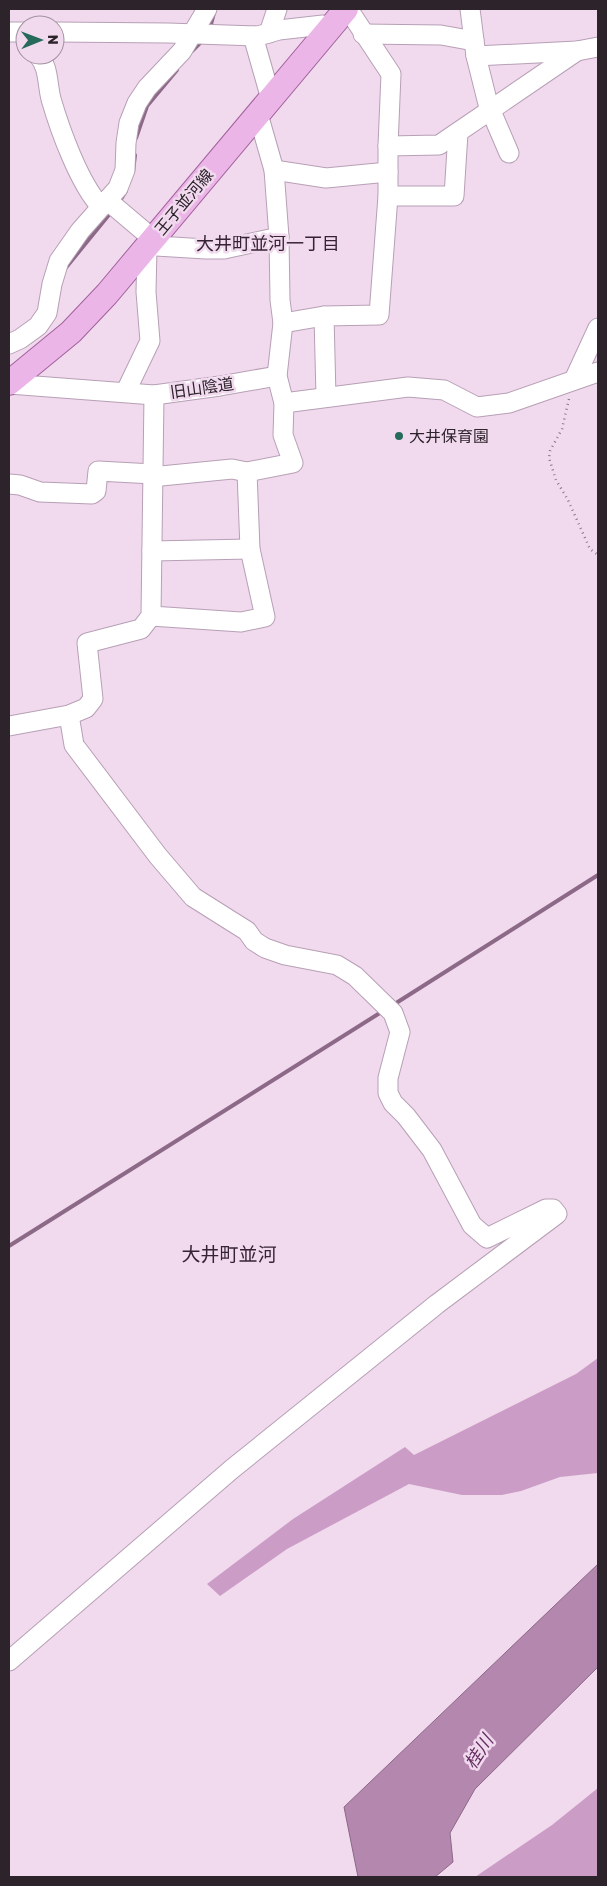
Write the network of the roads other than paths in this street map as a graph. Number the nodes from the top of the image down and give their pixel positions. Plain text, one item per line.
1 (206, 9) edge
2 (277, 9) edge
3 (347, 9) edge
4 (470, 9) edge
5 (329, 29) junction
6 (65, 32) edge
7 (193, 34) junction
8 (261, 34) junction
9 (363, 34) junction
10 (598, 47) edge
11 (475, 48) junction
12 (577, 51) junction
13 (45, 65) edge
14 (264, 106) junction
15 (491, 110) junction
16 (458, 133) junction
17 (388, 146) junction
18 (509, 153) dead end
19 (274, 170) junction
20 (388, 172) junction
21 (388, 196) junction
22 (104, 204) junction
23 (278, 237) junction
24 (150, 243) junction
25 (324, 316) junction
26 (283, 323) junction
27 (598, 328) edge
28 (9, 344) edge
29 (598, 372) edge
30 (277, 376) junction
31 (574, 380) junction
32 (9, 383) edge
33 (126, 391) junction
34 (154, 395) junction
35 (326, 397) junction
36 (284, 402) junction
37 (246, 472) junction
38 (153, 474) junction
39 (9, 484) edge
40 (250, 548) junction
41 (152, 551) junction
42 (152, 616) junction
43 (69, 715) junction
44 (9, 726) edge
45 (9, 1661) edge

1 - 7 street
2 - 8 street
3 - 5 main road, 王子並河線
3 - 9 street
4 - 11 street
5 - 8 street
5 - 14 main road, 王子並河線
6 - 7 street
7 - 8 street
7 - 22 street
8 - 14 street
9 - 11 street
9 - 17 street
10 - 12 street
11 - 12 street
11 - 15 street
12 - 15 street
13 - 22 street
14 - 19 street
14 - 24 main road, 王子並河線
15 - 16 street
15 - 18 street
16 - 17 street
16 - 21 street
17 - 20 street
19 - 20 street
19 - 23 street
20 - 21 street
21 - 25 street
22 - 24 street
22 - 28 street
23 - 24 street
23 - 26 street
24 - 32 main road, 王子並河線
24 - 33 street
25 - 26 street
25 - 35 street
26 - 30 street
27 - 31 street
29 - 31 street
30 - 34 street, 旧山陰道
30 - 36 street
31 - 35 street
32 - 33 street
33 - 34 street
34 - 38 street, 旧山陰道
35 - 36 street
36 - 37 street
37 - 38 street
37 - 40 street
38 - 39 street
38 - 41 street, 旧山陰道
40 - 41 street
40 - 42 street
41 - 42 street, 旧山陰道
42 - 43 street
43 - 44 street
43 - 45 street

